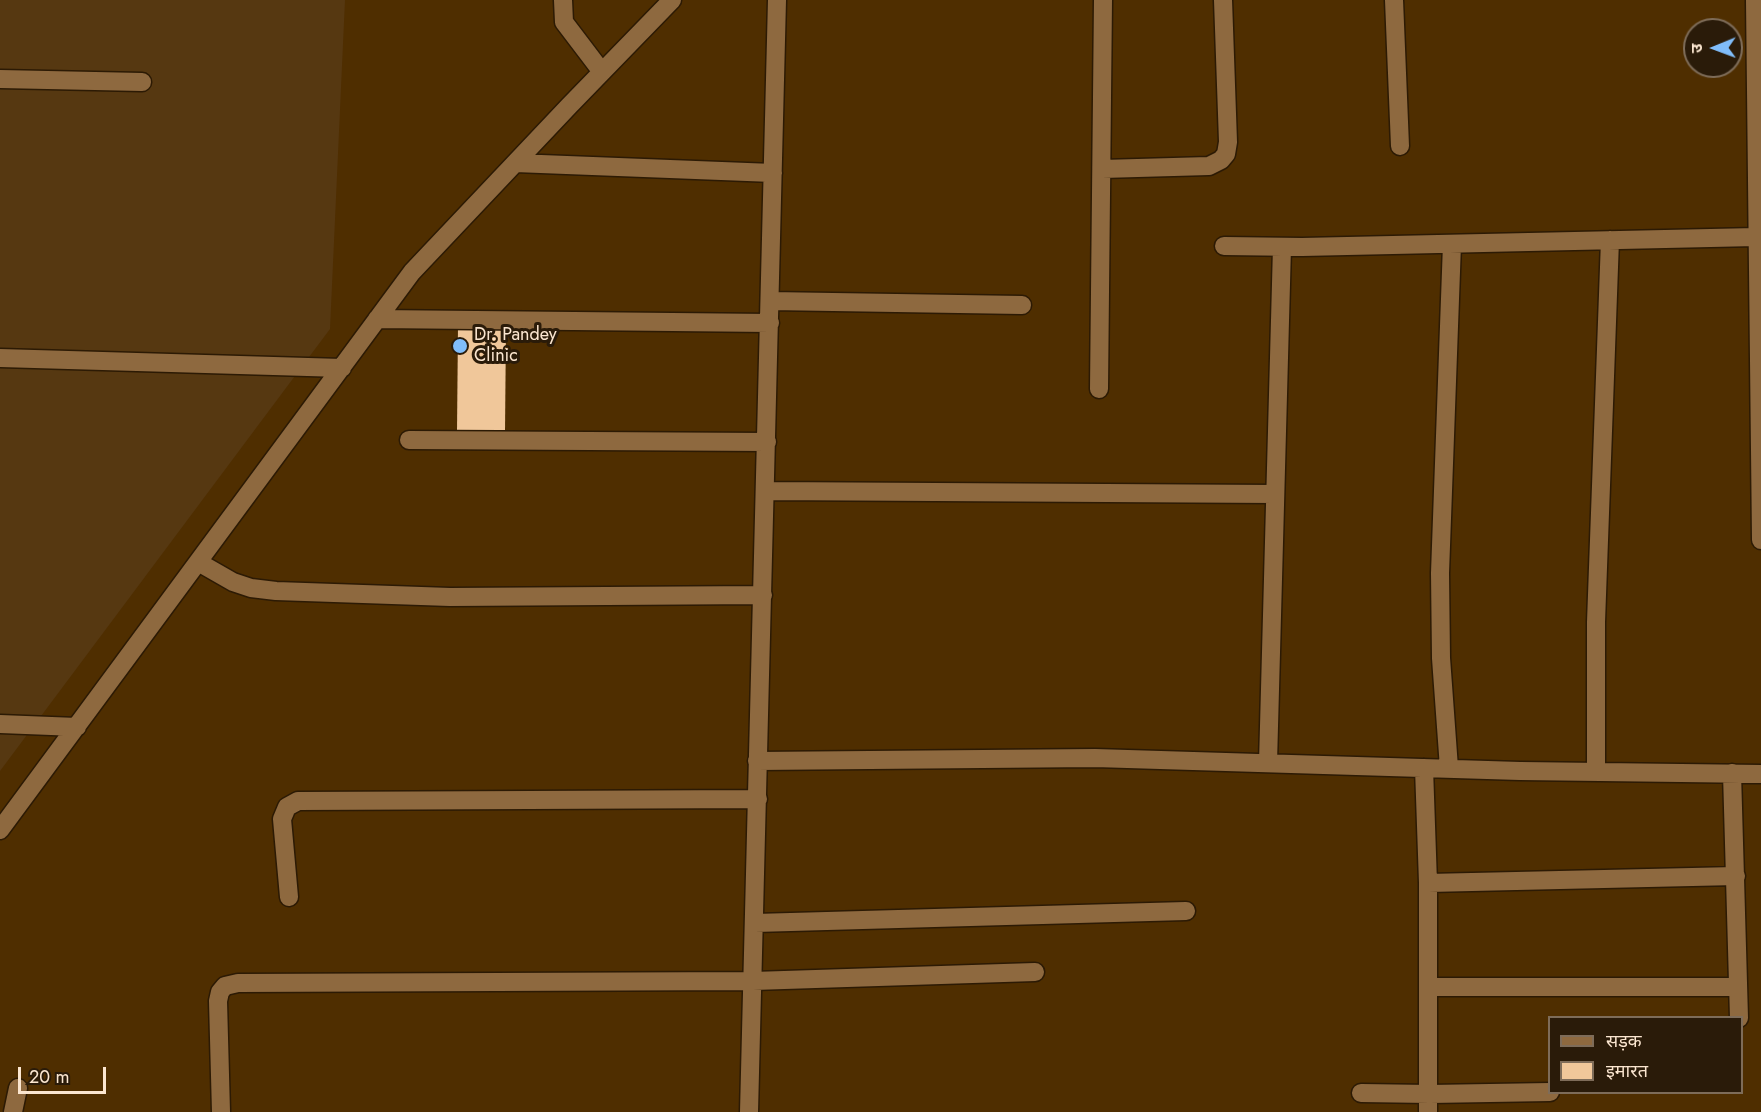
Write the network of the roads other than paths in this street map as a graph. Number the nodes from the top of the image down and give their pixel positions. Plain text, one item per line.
1 (563, 0) edge
2 (672, 0) edge
3 (777, 0) edge
4 (1103, 0) edge
5 (1223, 0) edge
6 (1394, 0) edge
7 (1755, 0) edge
8 (602, 72) junction
9 (0, 79) edge
10 (142, 82) dead end
11 (1400, 146) dead end
12 (515, 163) junction
13 (1102, 168) junction
14 (773, 173) junction
15 (1756, 237) junction
16 (1610, 240) junction
17 (1452, 244) junction
18 (1224, 246) dead end
19 (1282, 247) junction
20 (770, 301) junction
21 (1022, 305) dead end
22 (377, 319) junction
23 (770, 323) junction
24 (0, 358) edge
25 (342, 368) junction
26 (1100, 389) dead end
27 (409, 440) dead end
28 (767, 442) junction
29 (766, 491) junction
30 (1275, 494) junction
31 (1761, 540) edge
32 (198, 562) junction
33 (763, 595) junction
34 (0, 724) edge
35 (77, 727) junction
36 (757, 761) junction
37 (1268, 763) junction
38 (1424, 768) junction
39 (1449, 768) junction
40 (1596, 772) junction
41 (1732, 773) junction
42 (1761, 774) edge
43 (758, 799) junction
44 (0, 830) edge
45 (1736, 876) junction
46 (1428, 883) junction
47 (290, 897) dead end
48 (1186, 911) dead end
49 (754, 923) junction
50 (1035, 972) dead end
51 (753, 981) junction
52 (1428, 987) junction
53 (1738, 987) junction
54 (1738, 1016) edge
55 (18, 1088) dead end
56 (1548, 1092) edge
57 (1360, 1093) dead end
58 (1429, 1103) edge
59 (13, 1112) edge
60 (220, 1112) edge
61 (749, 1112) edge

1 - 8 street
2 - 8 street
3 - 14 street
4 - 13 street
5 - 13 street
6 - 11 street
7 - 15 street
8 - 12 street
9 - 10 street
12 - 14 street
12 - 22 street
13 - 26 street
14 - 20 street
15 - 16 street
15 - 31 street
16 - 17 street
16 - 40 street
17 - 19 street
17 - 39 street
18 - 19 street
19 - 30 street
20 - 21 street
20 - 23 street
22 - 23 street
22 - 25 street
23 - 28 street
24 - 25 street
25 - 32 street
27 - 28 street
28 - 29 street
29 - 30 street
29 - 33 street
30 - 37 street
32 - 33 street
32 - 35 street
33 - 36 street
34 - 35 street
35 - 44 street
36 - 37 street
36 - 43 street
37 - 38 street
38 - 39 street
38 - 46 street
39 - 40 street
40 - 41 street
41 - 42 street
41 - 45 street
43 - 47 street
43 - 49 street
45 - 46 street
45 - 53 street
46 - 52 street
48 - 49 street
49 - 51 street
50 - 51 street
51 - 60 street
51 - 61 street
52 - 53 street
52 - 58 street
53 - 54 street
55 - 59 street
56 - 58 street
57 - 58 street

